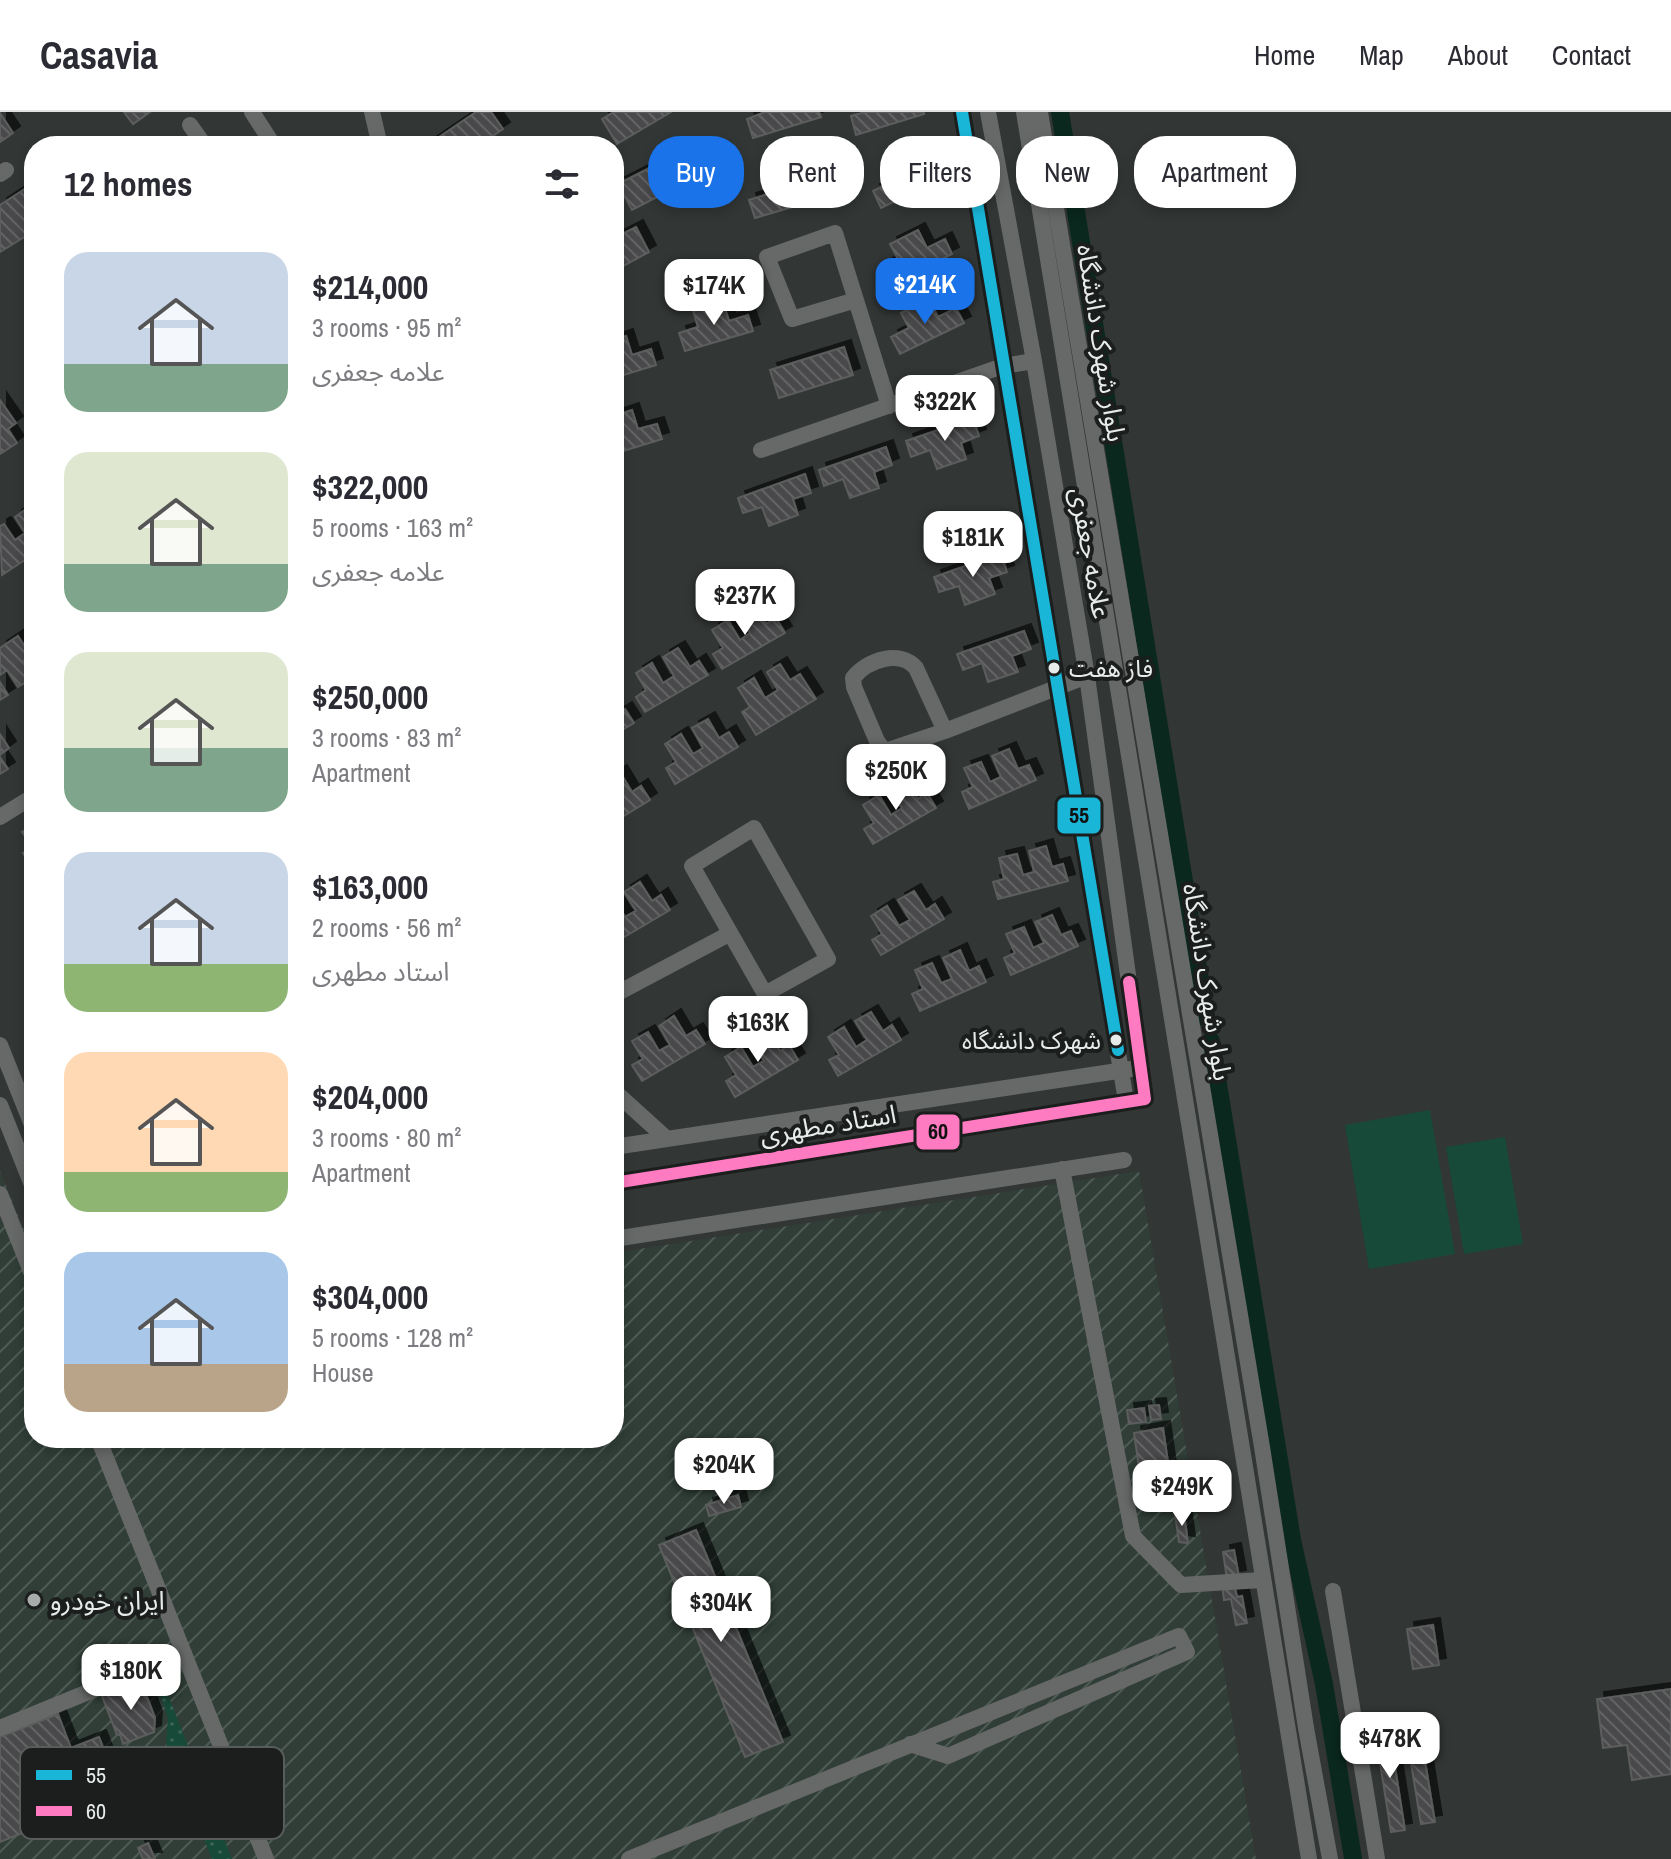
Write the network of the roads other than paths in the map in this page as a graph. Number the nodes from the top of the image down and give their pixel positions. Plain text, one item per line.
1 (252, 112) edge
2 (372, 112) edge
3 (962, 112) edge
4 (988, 112) edge
5 (1024, 112) edge
6 (1040, 112) edge
7 (190, 125) dead end
8 (198, 136) edge
9 (267, 136) edge
10 (378, 136) edge
11 (856, 300) junction
12 (1034, 361) junction
13 (1003, 366) junction
14 (889, 406) junction
15 (761, 450) dead end
16 (1087, 676) junction
17 (1057, 687) junction
18 (945, 731) junction
19 (24, 802) edge
20 (0, 817) edge
21 (729, 934) junction
22 (624, 990) edge
23 (0, 1045) edge
24 (1141, 1067) junction
25 (1122, 1070) junction
26 (1145, 1099) joint
27 (624, 1100) edge
28 (24, 1101) edge
29 (1126, 1101) junction
30 (0, 1105) edge
31 (667, 1139) junction
32 (624, 1145) edge
33 (1124, 1160) dead end
34 (24, 1165) edge
35 (1062, 1169) junction
36 (624, 1181) edge
37 (0, 1194) edge
38 (624, 1237) edge
39 (24, 1254) edge
40 (102, 1448) edge
41 (1262, 1580) junction
42 (1333, 1591) dead end
43 (184, 1653) junction
44 (0, 1728) edge
45 (910, 1744) junction
46 (221, 1747) edge
47 (258, 1839) edge
48 (266, 1859) edge
49 (629, 1859) edge
50 (1309, 1859) edge
51 (1330, 1859) edge
52 (1377, 1859) edge

1 - 9 street
2 - 10 street
3 - 13 street
4 - 12 street, علامه جعفری
5 - 41 street, بلوار شهرک دانشگاه
6 - 51 street, بلوار شهرک دانشگاه
7 - 8 street
11 - 11 street
11 - 14 street
12 - 13 street
12 - 16 street, علامه جعفری
13 - 14 street
13 - 17 street
14 - 15 street
16 - 17 street
16 - 24 street, علامه جعفری
17 - 18 street
17 - 25 street
18 - 18 street
19 - 20 street
21 - 21 street
21 - 22 street
23 - 28 street
24 - 25 street, استاد مطهری
24 - 26 street, علامه جعفری
25 - 29 street
25 - 31 street, استاد مطهری
26 - 29 street, استاد مطهری
27 - 31 street
29 - 36 street, استاد مطهری
30 - 34 street
31 - 32 street, استاد مطهری
33 - 35 street
35 - 38 street
35 - 41 street
37 - 39 street
40 - 43 street
41 - 50 street, بلوار شهرک دانشگاه
42 - 52 street
43 - 44 street
43 - 46 street
45 - 45 street
45 - 49 street
47 - 48 street

